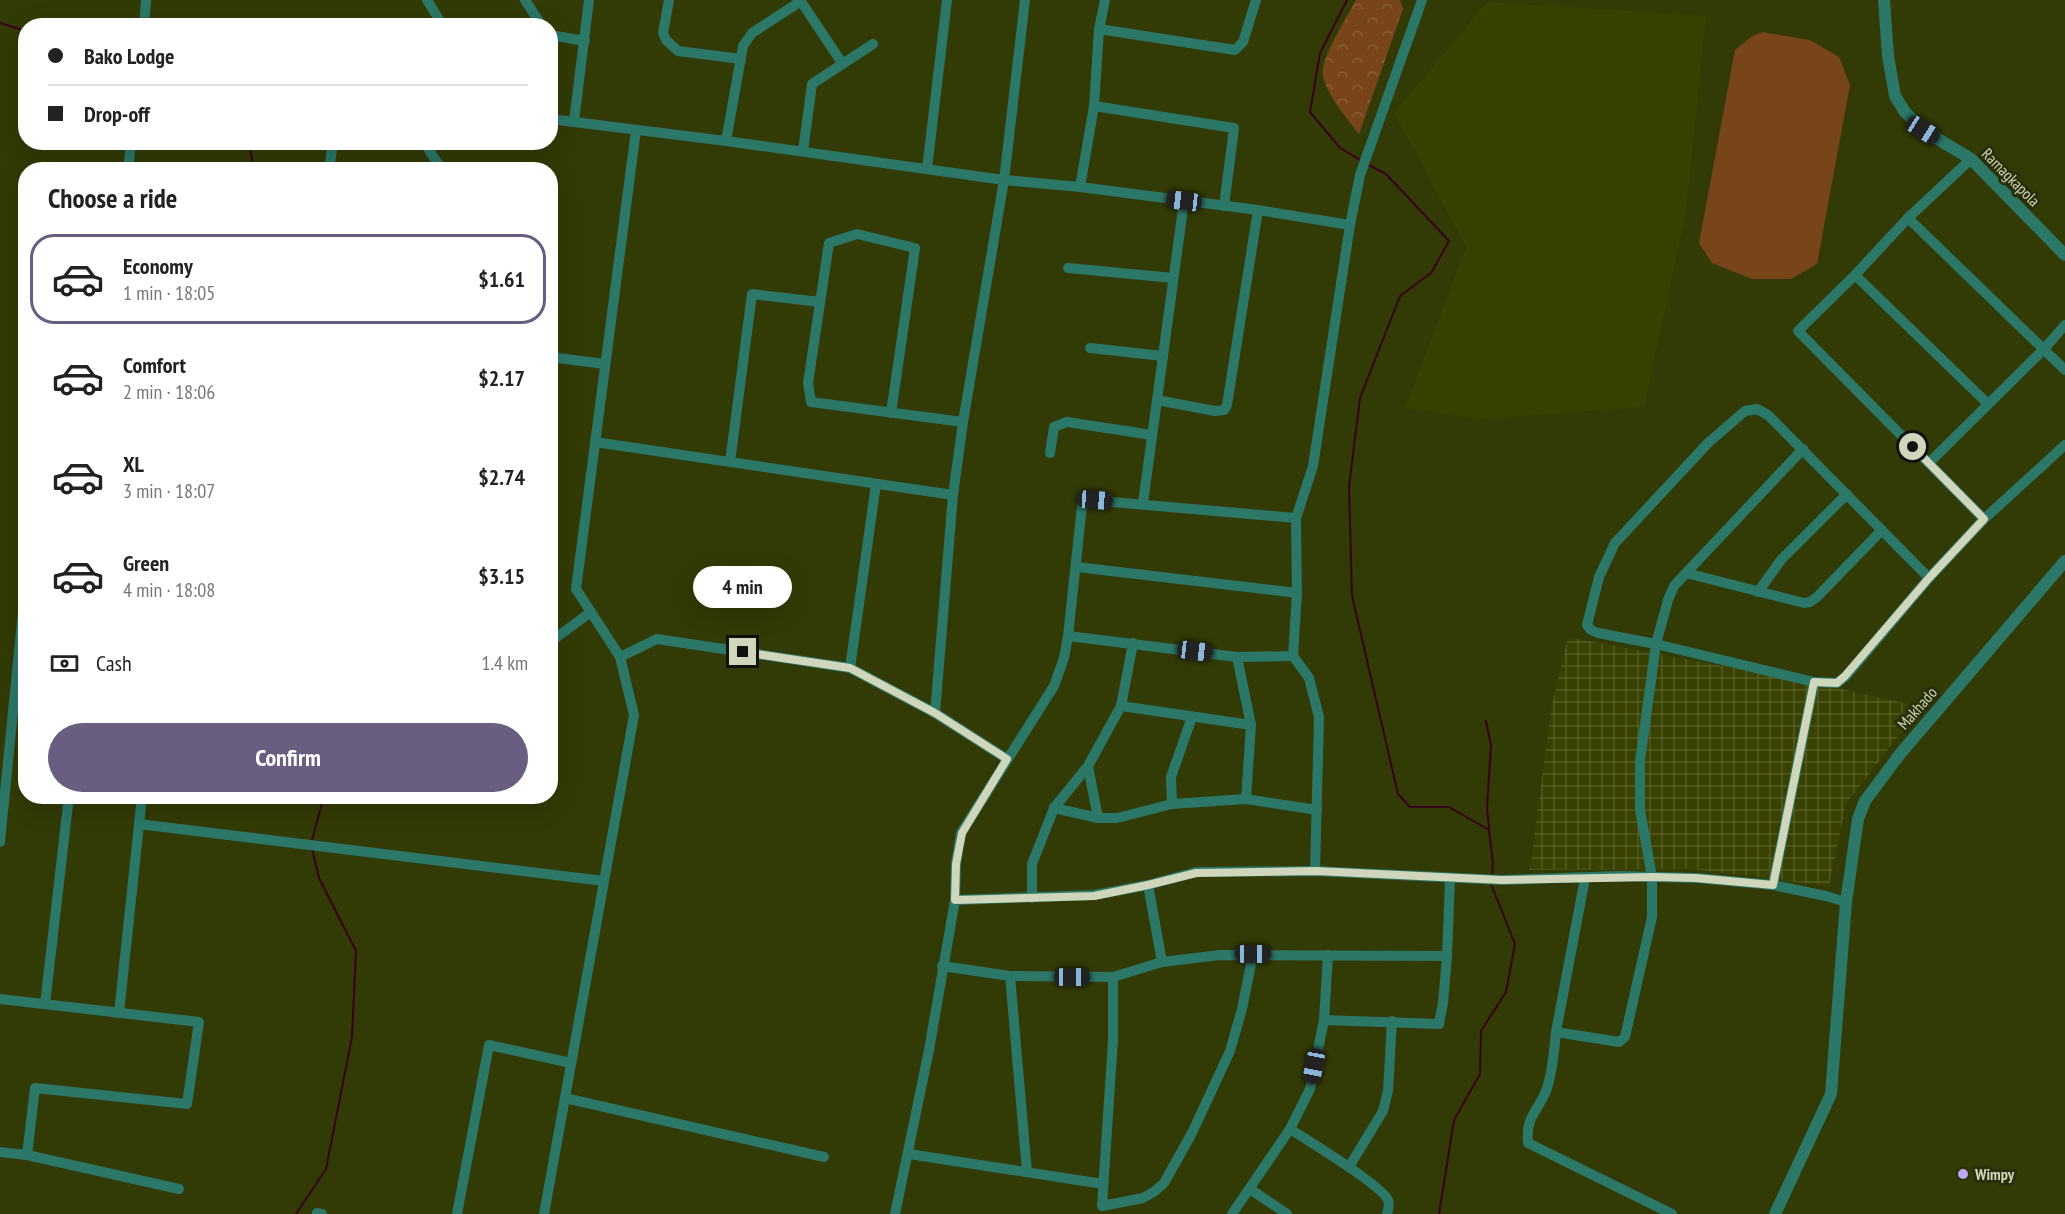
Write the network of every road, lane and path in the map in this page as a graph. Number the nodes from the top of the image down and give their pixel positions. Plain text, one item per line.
1 (146, 0) edge
2 (427, 0) edge
3 (525, 0) edge
4 (589, 0) edge
5 (669, 0) edge
6 (947, 0) edge
7 (1025, 0) edge
8 (1105, 0) edge
9 (1256, 0) edge
10 (1422, 0) edge
11 (1884, 0) edge
12 (800, 1) edge
13 (145, 18) edge
14 (438, 18) edge
15 (537, 18) edge
16 (1099, 28) junction
17 (558, 36) edge
18 (585, 41) junction
19 (873, 44) dead end
20 (741, 59) junction
21 (842, 63) junction
22 (1094, 106) junction
23 (558, 119) edge
24 (574, 122) junction
25 (636, 130) junction
26 (726, 141) junction
27 (803, 151) junction
28 (1971, 159) junction
29 (927, 169) junction
30 (1004, 180) junction
31 (1080, 187) junction
32 (1184, 201) junction
33 (1224, 206) junction
34 (1258, 210) junction
35 (1908, 218) junction
36 (1350, 225) junction
37 (2065, 255) edge
38 (1068, 268) dead end
39 (1855, 275) junction
40 (1173, 278) junction
41 (820, 302) junction
42 (2065, 325) edge
43 (1090, 348) dead end
44 (2044, 350) junction
45 (1163, 356) junction
46 (558, 358) edge
47 (605, 363) junction
48 (2065, 370) edge
49 (1157, 400) junction
50 (1988, 404) junction
51 (891, 413) junction
52 (963, 422) junction
53 (1152, 435) junction
54 (595, 442) junction
55 (2065, 445) edge
56 (1803, 449) junction
57 (1050, 453) dead end
58 (730, 462) junction
59 (1929, 463) junction
60 (876, 484) junction
61 (1846, 494) junction
62 (954, 495) junction
63 (1143, 503) junction
64 (1296, 518) junction
65 (1984, 519) junction
66 (1882, 530) junction
67 (2065, 561) edge
68 (1077, 567) junction
69 (1686, 573) junction
70 (1929, 578) junction
71 (1758, 592) junction
72 (1297, 593) junction
73 (591, 612) junction
74 (558, 636) edge
75 (1068, 636) junction
76 (1132, 643) junction
77 (1656, 644) junction
78 (18, 651) edge
79 (1293, 656) junction
80 (620, 657) junction
81 (1236, 657) junction
82 (850, 668) junction
83 (1814, 682) junction
84 (1121, 706) junction
85 (935, 713) junction
86 (1192, 717) junction
87 (1251, 725) junction
88 (1007, 759) junction
89 (1088, 766) junction
90 (4, 770) edge
91 (1246, 799) junction
92 (68, 804) edge
93 (141, 804) edge
94 (1172, 804) junction
95 (1054, 808) junction
96 (1317, 810) junction
97 (1098, 818) junction
98 (139, 824) junction
99 (0, 842) edge
100 (1316, 871) junction
101 (1652, 877) junction
102 (1585, 878) junction
103 (1450, 879) junction
104 (604, 881) junction
105 (1148, 885) junction
106 (1773, 885) junction
107 (1032, 898) junction
108 (955, 900) junction
109 (1846, 902) junction
110 (1253, 954) junction
111 (1328, 955) junction
112 (1447, 956) junction
113 (1161, 962) junction
114 (942, 966) junction
115 (1010, 976) junction
116 (1113, 977) junction
117 (0, 999) edge
118 (45, 1004) junction
119 (119, 1012) junction
120 (1324, 1020) junction
121 (1392, 1022) junction
122 (1556, 1032) junction
123 (571, 1063) junction
124 (565, 1098) junction
125 (1290, 1129) junction
126 (0, 1152) edge
127 (909, 1154) junction
128 (27, 1155) junction
129 (824, 1157) dead end
130 (1349, 1167) junction
131 (1027, 1172) junction
132 (1103, 1184) junction
133 (179, 1189) dead end
134 (1250, 1189) junction
135 (1102, 1210) edge
136 (457, 1214) edge
137 (544, 1214) edge
138 (895, 1214) edge
139 (1232, 1214) edge
140 (1287, 1214) edge
141 (1387, 1214) edge
142 (1672, 1214) edge
143 (1775, 1214) edge

1 - 13 street
2 - 14 street
3 - 15 street
4 - 18 street
5 - 20 street
6 - 29 street
7 - 30 street
8 - 16 street
9 - 16 street
10 - 36 street
11 - 28 street, Ramagkapola
12 - 20 street
12 - 21 street
16 - 22 street
17 - 18 street
18 - 24 street
19 - 21 street
20 - 26 street
21 - 27 street
22 - 31 street
22 - 33 street
23 - 24 street
24 - 25 street
25 - 26 street
25 - 47 street
26 - 27 street
27 - 29 street
28 - 35 street
28 - 37 street, Ramagkapola
29 - 30 street
30 - 31 street
30 - 52 street
31 - 32 street
32 - 33 street
32 - 40 street
33 - 34 street
34 - 36 street
34 - 49 street
35 - 39 street
35 - 44 street
36 - 64 street
38 - 40 street
39 - 50 street
39 - 59 street
40 - 45 street
41 - 51 street
41 - 51 street
41 - 58 street
42 - 44 street
43 - 45 street
44 - 48 street
44 - 50 street
45 - 49 street
46 - 47 street
47 - 54 street
49 - 53 street
50 - 59 street
51 - 52 street
52 - 62 street
53 - 57 street
53 - 63 street
54 - 58 street
54 - 73 street
55 - 65 street
56 - 61 street
56 - 69 street
56 - 77 street
58 - 60 street
59 - 65 street
60 - 62 street
60 - 82 street
61 - 66 street
61 - 71 street
62 - 85 street
63 - 64 street
63 - 68 street
64 - 72 street
65 - 70 street
66 - 70 street
66 - 71 street
67 - 109 street, Makhado
68 - 72 street
68 - 75 street
69 - 71 street
69 - 77 street
70 - 83 street
72 - 79 street
73 - 74 street
73 - 80 street
75 - 76 street
75 - 88 street
76 - 81 street
76 - 84 street
77 - 83 street
77 - 101 street
78 - 90 street
79 - 81 street
79 - 96 street
80 - 82 street
80 - 104 street
81 - 87 street
82 - 85 street
83 - 106 street
84 - 86 street
84 - 89 street
85 - 88 street
86 - 87 street
86 - 94 street
87 - 91 street
88 - 108 street
89 - 95 street
89 - 97 street
90 - 99 street
91 - 94 street
91 - 96 street
92 - 118 street
93 - 98 street
94 - 97 street
95 - 97 street
95 - 107 street
96 - 100 street
98 - 104 street
98 - 119 street
100 - 103 street
100 - 105 street
101 - 102 street
101 - 106 street
101 - 122 street
102 - 103 street
102 - 122 street
103 - 112 street
104 - 123 street
105 - 107 street
105 - 113 street
106 - 109 street
107 - 108 street
108 - 114 street
109 - 143 street, Makhado
110 - 111 street
110 - 113 street
110 - 135 street
111 - 112 street
111 - 120 street
112 - 121 street
113 - 116 street
114 - 115 street
114 - 127 street
115 - 116 street
115 - 131 street
116 - 132 street
117 - 118 street
118 - 119 street
119 - 128 street
120 - 121 street
120 - 125 street
121 - 130 street
122 - 142 street
123 - 124 street
123 - 136 street
124 - 129 street
124 - 137 street
125 - 130 street
125 - 134 street
126 - 128 street
127 - 131 street
127 - 138 street
128 - 133 street
130 - 141 street
131 - 132 street
132 - 135 street
134 - 139 street
134 - 140 street

